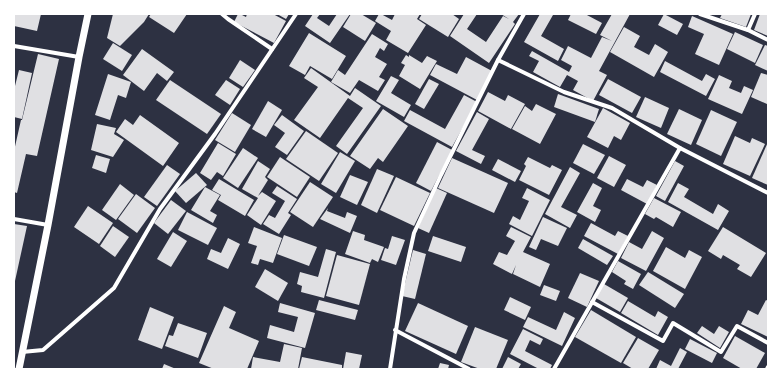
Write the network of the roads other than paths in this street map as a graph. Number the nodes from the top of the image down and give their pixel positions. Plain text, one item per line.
1 (88, 14) edge
2 (222, 14) edge
3 (296, 14) edge
4 (524, 14) edge
5 (700, 14) edge
6 (755, 14) edge
7 (748, 30) junction
8 (768, 40) edge
9 (14, 46) edge
10 (272, 49) junction
11 (79, 57) junction
12 (498, 60) junction
13 (680, 148) junction
14 (768, 193) edge
15 (14, 219) edge
16 (48, 225) junction
17 (592, 302) junction
18 (395, 330) junction
19 (768, 343) edge
20 (22, 352) junction
21 (19, 369) edge
22 (390, 369) edge
23 (470, 369) edge
24 (554, 369) edge

1 - 11 street
2 - 10 street
3 - 10 street
4 - 12 street
5 - 7 street
6 - 7 street
7 - 8 street
9 - 11 street
10 - 20 street
11 - 16 street
12 - 13 street
12 - 18 street
13 - 14 street
13 - 17 street
15 - 16 street
16 - 20 street
17 - 19 street
17 - 24 street
18 - 22 street
18 - 23 street
20 - 21 street

